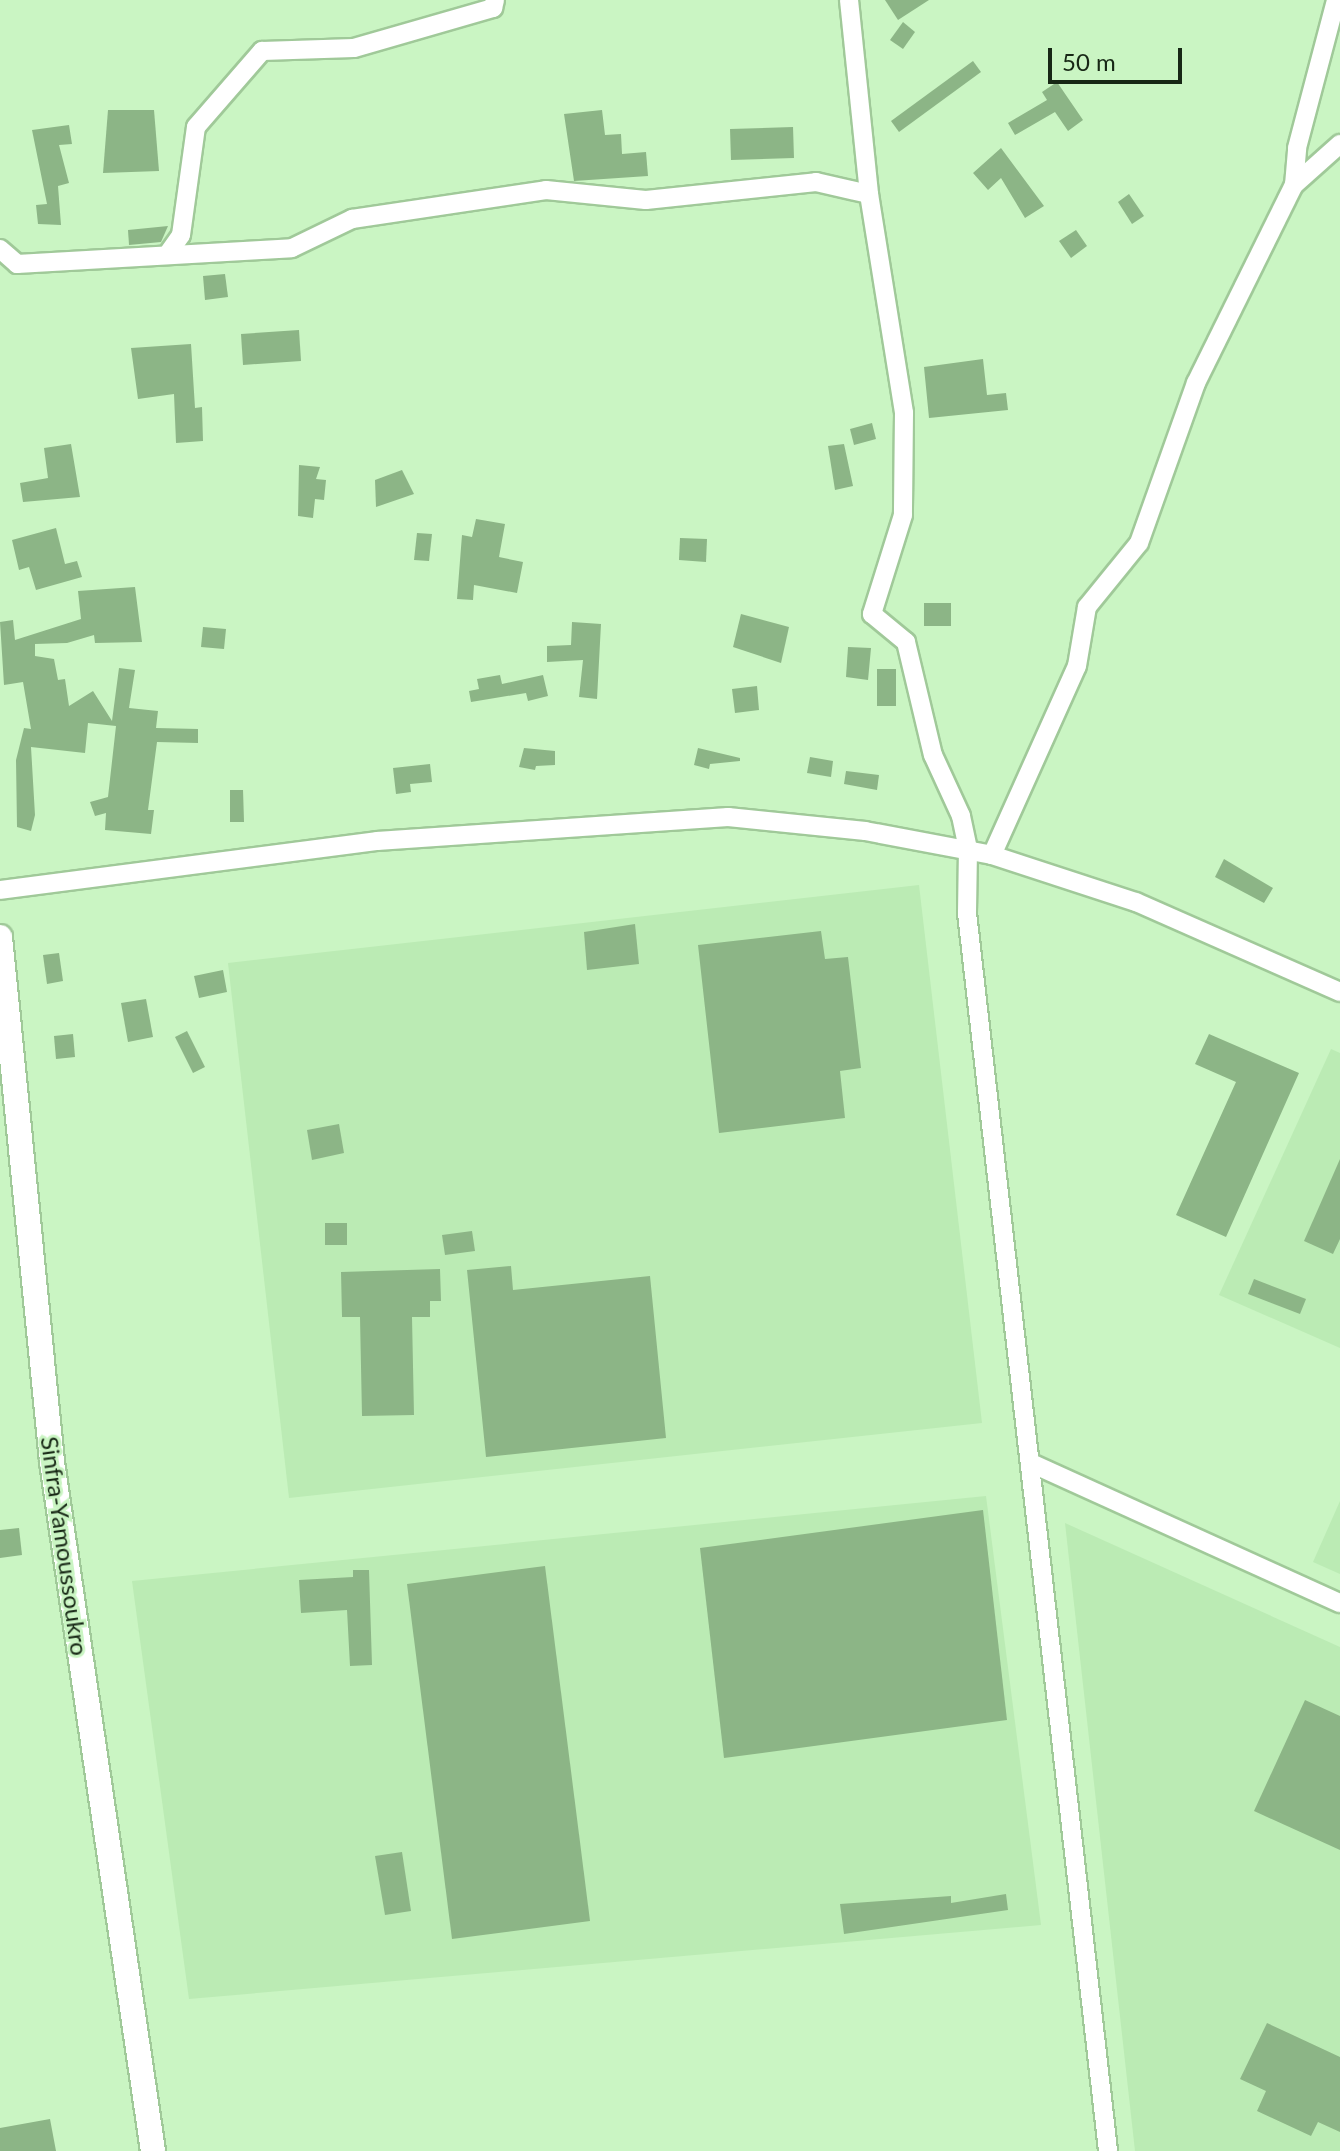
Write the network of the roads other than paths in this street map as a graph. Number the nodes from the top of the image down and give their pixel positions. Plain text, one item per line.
1 (495, 0) edge
2 (849, 0) edge
3 (1336, 0) edge
4 (1340, 144) edge
5 (1294, 185) junction
6 (869, 194) junction
7 (0, 249) edge
8 (167, 255) junction
9 (968, 849) junction
10 (992, 855) junction
11 (0, 890) edge
12 (0, 937) edge
13 (1340, 992) edge
14 (1033, 1464) junction
15 (1340, 1603) edge
16 (153, 2151) edge
17 (1108, 2151) edge

1 - 8 street
2 - 6 street
3 - 5 street
4 - 5 street
5 - 10 street
6 - 8 street
6 - 9 street
7 - 8 street
9 - 10 street
9 - 11 street
9 - 14 street
10 - 13 street
12 - 16 main road, Sinfra-Yamoussoukro
14 - 15 street
14 - 17 street

